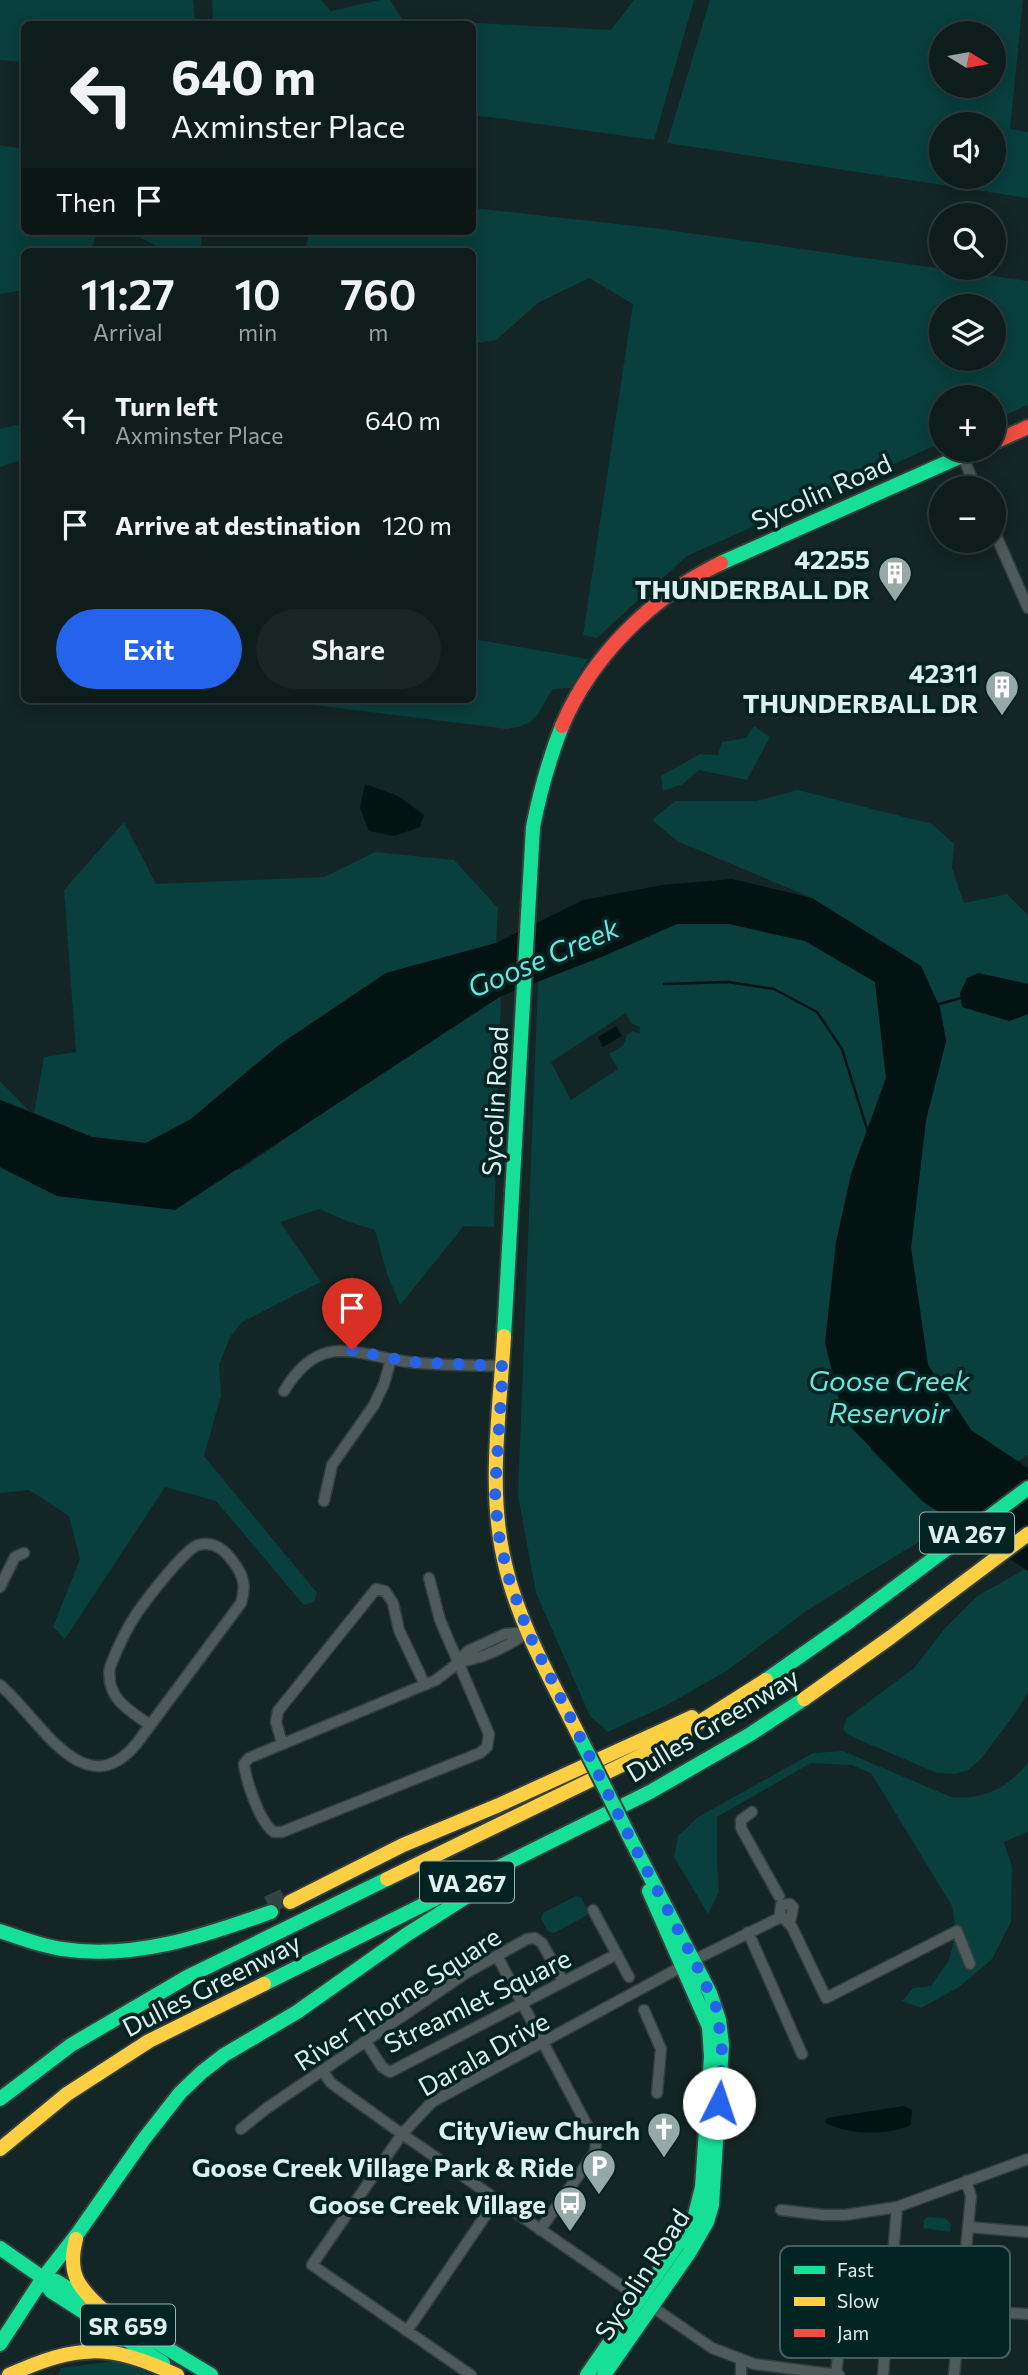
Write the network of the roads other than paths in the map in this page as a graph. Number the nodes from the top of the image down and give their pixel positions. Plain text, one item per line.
1 (1028, 427) edge
2 (1006, 437) edge
3 (949, 462) edge
4 (1003, 553) edge
5 (1028, 608) edge
6 (391, 1359) junction
7 (503, 1366) junction
8 (284, 1391) dead end
9 (1028, 1488) edge
10 (324, 1501) dead end
11 (1028, 1534) edge
12 (24, 1553) dead end
13 (429, 1578) dead end
14 (0, 1587) edge
15 (528, 1632) junction
16 (457, 1662) junction
17 (766, 1678) junction
18 (0, 1685) edge
19 (425, 1685) junction
20 (150, 1725) junction
21 (282, 1743) junction
22 (752, 1812) dead end
23 (552, 1840) junction
24 (289, 1899) tunnel mouth
25 (270, 1908) tunnel mouth
26 (593, 1910) dead end
27 (783, 1913) junction
28 (0, 1931) edge
29 (748, 1932) junction
30 (617, 1954) junction
31 (497, 1956) junction
32 (688, 1963) junction
33 (970, 1964) dead end
34 (629, 1977) dead end
35 (563, 1982) junction
36 (319, 1997) junction
37 (302, 2000) dead end
38 (523, 2003) junction
39 (644, 2010) dead end
40 (284, 2011) dead end
41 (258, 2035) junction
42 (366, 2042) junction
43 (544, 2042) junction
44 (802, 2054) dead end
45 (322, 2070) junction
46 (657, 2093) dead end
47 (0, 2099) edge
48 (241, 2129) dead end
49 (402, 2134) junction
50 (0, 2149) edge
51 (1028, 2159) edge
52 (966, 2181) junction
53 (496, 2200) junction
54 (897, 2207) junction
55 (781, 2210) dead end
56 (969, 2227) junction
57 (540, 2230) junction
58 (1028, 2232) edge
59 (78, 2233) junction
60 (894, 2246) edge
61 (967, 2246) edge
62 (0, 2248) edge
63 (43, 2278) junction
64 (645, 2303) junction
65 (103, 2310) junction
66 (1010, 2314) edge
67 (1028, 2315) edge
68 (407, 2331) junction
69 (0, 2344) edge
70 (741, 2360) junction
71 (9, 2375) edge
72 (179, 2375) edge
73 (211, 2375) edge
74 (471, 2375) edge
75 (587, 2375) edge
76 (604, 2375) edge
77 (741, 2375) edge
78 (838, 2375) edge

1 - 2 main road
3 - 7 main road, Sycolin Road
4 - 5 street
6 - 7 street
6 - 8 street
6 - 10 street
7 - 15 main road, Sycolin Road
9 - 17 main road, Dulles Greenway / VA 267
11 - 23 main road, Dulles Greenway / VA 267
12 - 14 street
13 - 16 street
15 - 16 street
15 - 32 main road, Sycolin Road, bridge
16 - 19 street
16 - 21 street
17 - 24 main road
17 - 47 main road, Dulles Greenway / VA 267
18 - 20 street
19 - 21 street
19 - 21 street
20 - 20 street
22 - 27 street
23 - 36 main road
23 - 50 main road, Dulles Greenway / VA 267
25 - 28 main road
26 - 30 street
27 - 29 street, Darala Drive
27 - 33 street
29 - 32 street, Darala Drive
29 - 44 street
30 - 34 street
30 - 35 street, Streamlet Square
31 - 35 street, River Thorne Square
31 - 38 street
31 - 42 street, River Thorne Square
32 - 43 street, Darala Drive
32 - 64 main road, Sycolin Road
35 - 38 street, Streamlet Square
36 - 37 main road
36 - 41 main road
38 - 42 street, Streamlet Square
38 - 43 street
39 - 46 street
40 - 41 main road
41 - 59 main road
42 - 45 street, River Thorne Square
43 - 49 street, Darala Drive
43 - 57 street
45 - 48 street, River Thorne Square
45 - 49 street
49 - 53 street
49 - 68 street, Darala Drive
51 - 52 street
52 - 54 street
52 - 56 street
53 - 57 street
53 - 68 street
54 - 55 street
54 - 60 street
56 - 58 street
56 - 61 street
57 - 64 street
59 - 63 main road
59 - 65 main road
62 - 63 main road, SR 659
63 - 65 main road, SR 659
63 - 69 main road
63 - 72 main road, SR 659
64 - 70 street
64 - 75 main road, Sycolin Road
64 - 76 main road, Sycolin Road
65 - 73 main road, SR 659
66 - 67 street
68 - 74 street
70 - 77 street
70 - 78 street
71 - 72 main road

